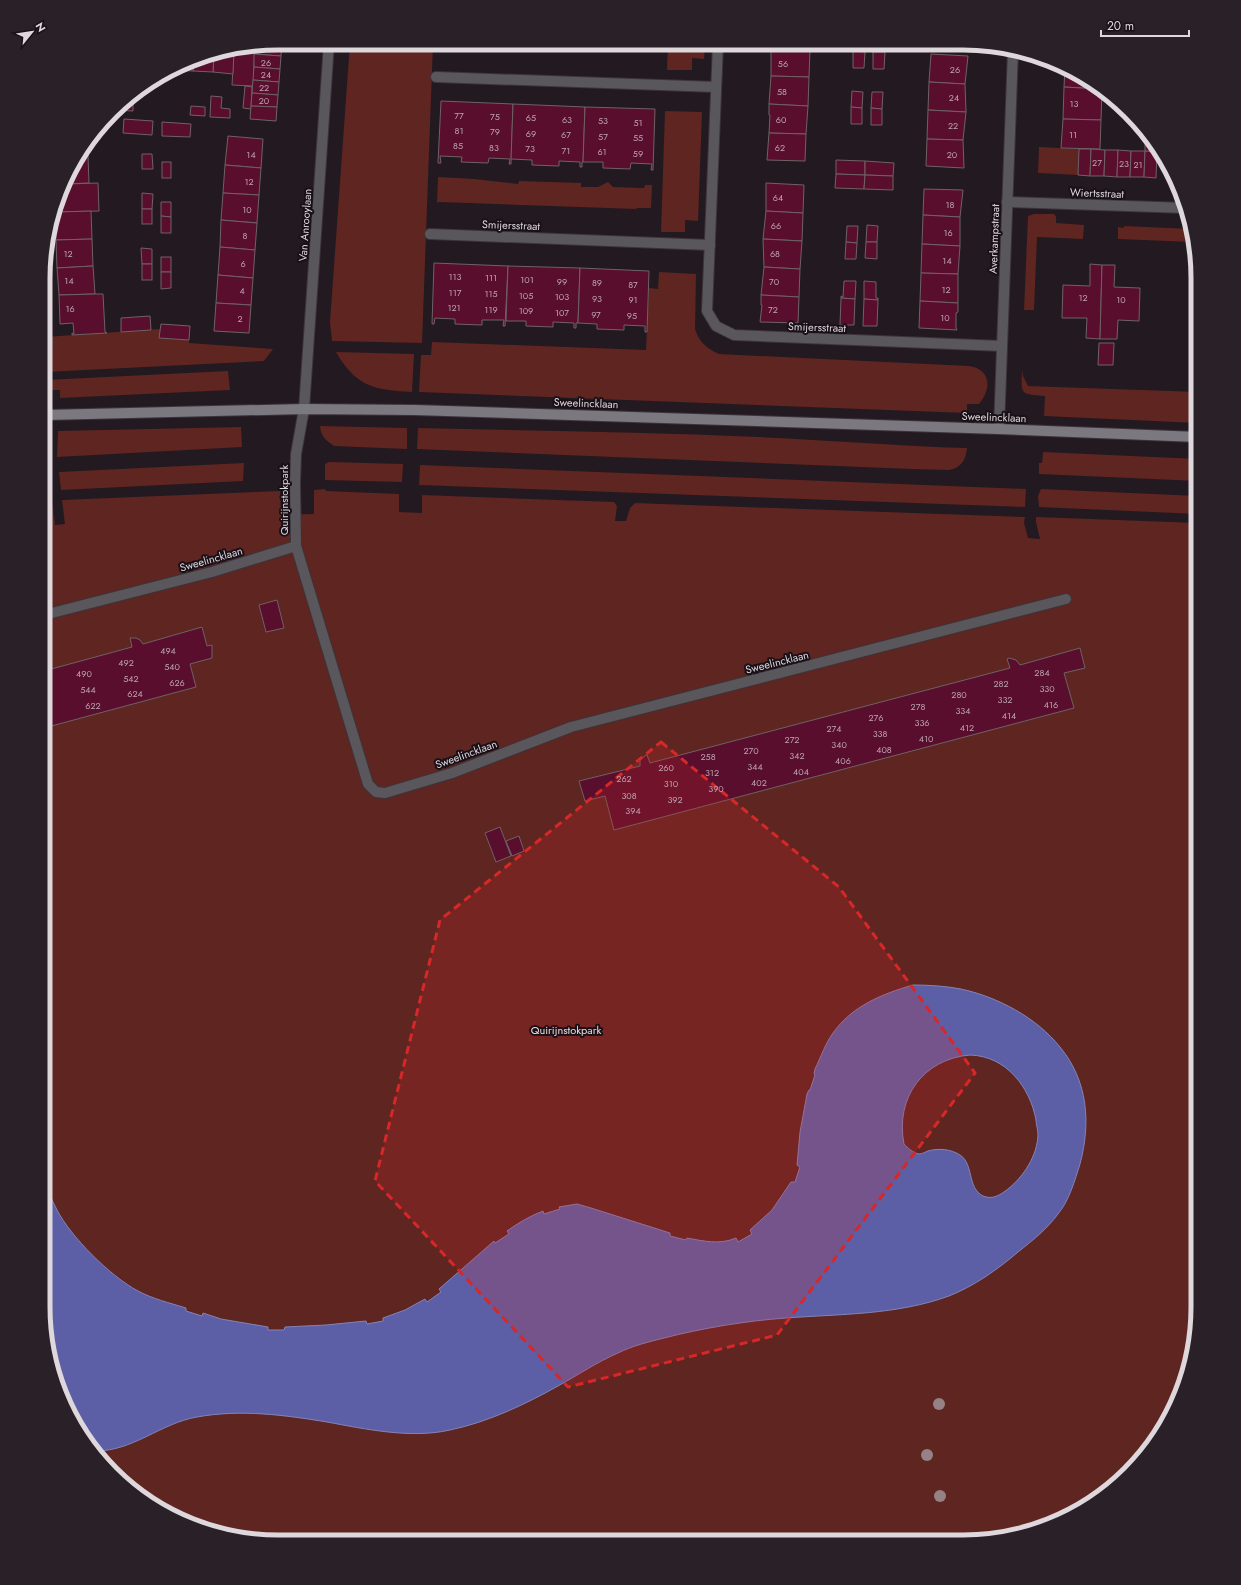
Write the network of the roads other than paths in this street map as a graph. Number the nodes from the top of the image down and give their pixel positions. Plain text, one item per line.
1 (329, 50) edge
2 (718, 50) edge
3 (1013, 56) edge
4 (436, 77) dead end
5 (716, 87) junction
6 (1007, 202) junction
7 (1180, 208) edge
8 (430, 234) dead end
9 (710, 245) junction
10 (1002, 346) junction
11 (304, 409) junction
12 (50, 415) edge
13 (999, 429) junction
14 (1191, 438) edge
15 (296, 454) joint
16 (296, 546) junction
17 (1066, 600) dead end
18 (50, 613) edge

1 - 11 street, Van Anrooylaan
2 - 5 street, Smijersstraat
3 - 6 street, Averkampstraat
4 - 5 street
5 - 9 street, Smijersstraat
6 - 7 street, Wiertsstraat
6 - 10 street, Averkampstraat
8 - 9 street, Smijersstraat
9 - 10 street, Smijersstraat
10 - 13 street, Averkampstraat
11 - 12 street, Sweelincklaan
11 - 13 street, Sweelincklaan
11 - 15 street, Van Anrooylaan
13 - 14 street, Sweelincklaan
15 - 16 street, Quirijnstokpark
16 - 17 street, Sweelincklaan
16 - 18 street, Sweelincklaan

